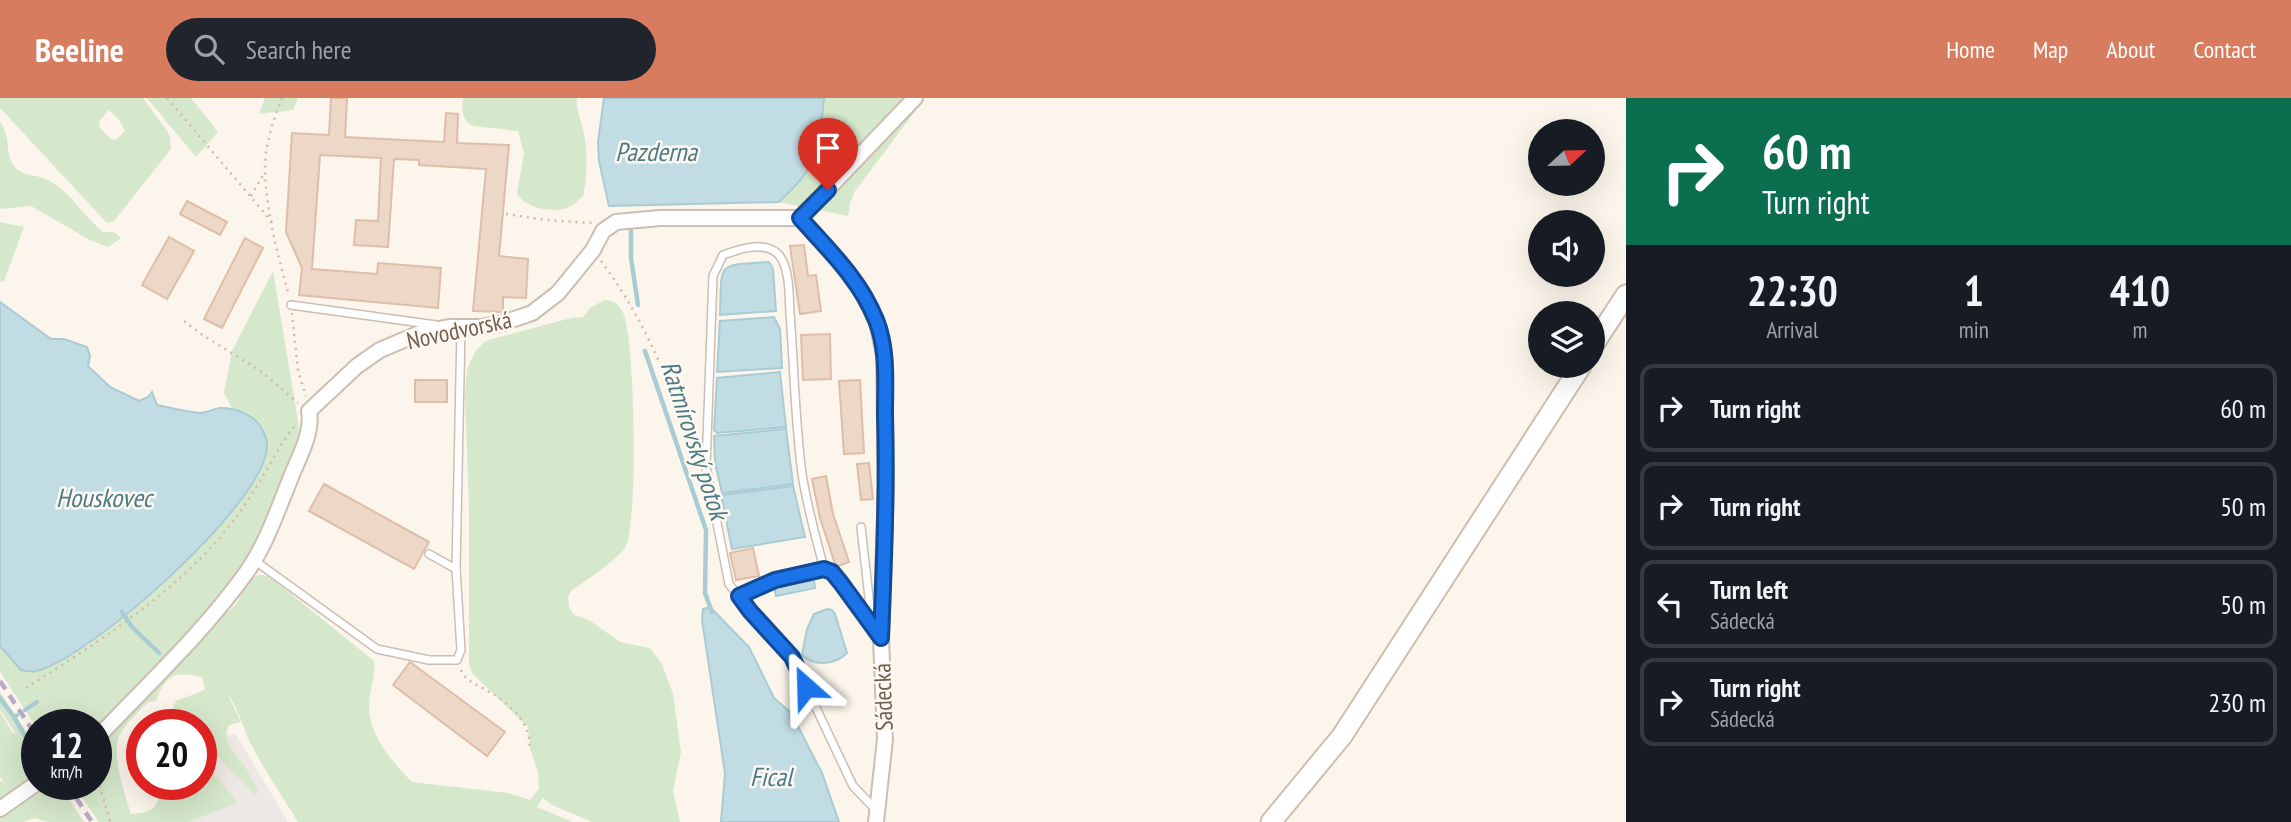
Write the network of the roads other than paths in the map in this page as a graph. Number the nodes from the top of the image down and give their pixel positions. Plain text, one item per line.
1 (915, 98) edge
2 (800, 218) junction
3 (1626, 295) edge
4 (291, 305) dead end
5 (455, 327) junction
6 (1605, 327) edge
7 (1573, 378) edge
8 (862, 527) dead end
9 (429, 554) dead end
10 (253, 560) junction
11 (456, 569) junction
12 (824, 569) junction
13 (739, 596) junction
14 (873, 625) junction
15 (881, 638) junction
16 (112, 722) edge
17 (21, 794) edge
18 (0, 809) edge
19 (876, 816) edge
20 (1271, 822) edge

1 - 2 street
2 - 5 street, Novodvorská
2 - 15 street, Sádecká
3 - 6 main road
4 - 5 lane
5 - 10 street, Novodvorská
5 - 11 lane
7 - 20 main road
8 - 14 lane
9 - 11 lane
10 - 11 lane
10 - 16 street
12 - 13 lane
12 - 13 lane
12 - 14 lane
13 - 19 lane
14 - 15 lane
15 - 19 street, Sádecká
17 - 18 street

